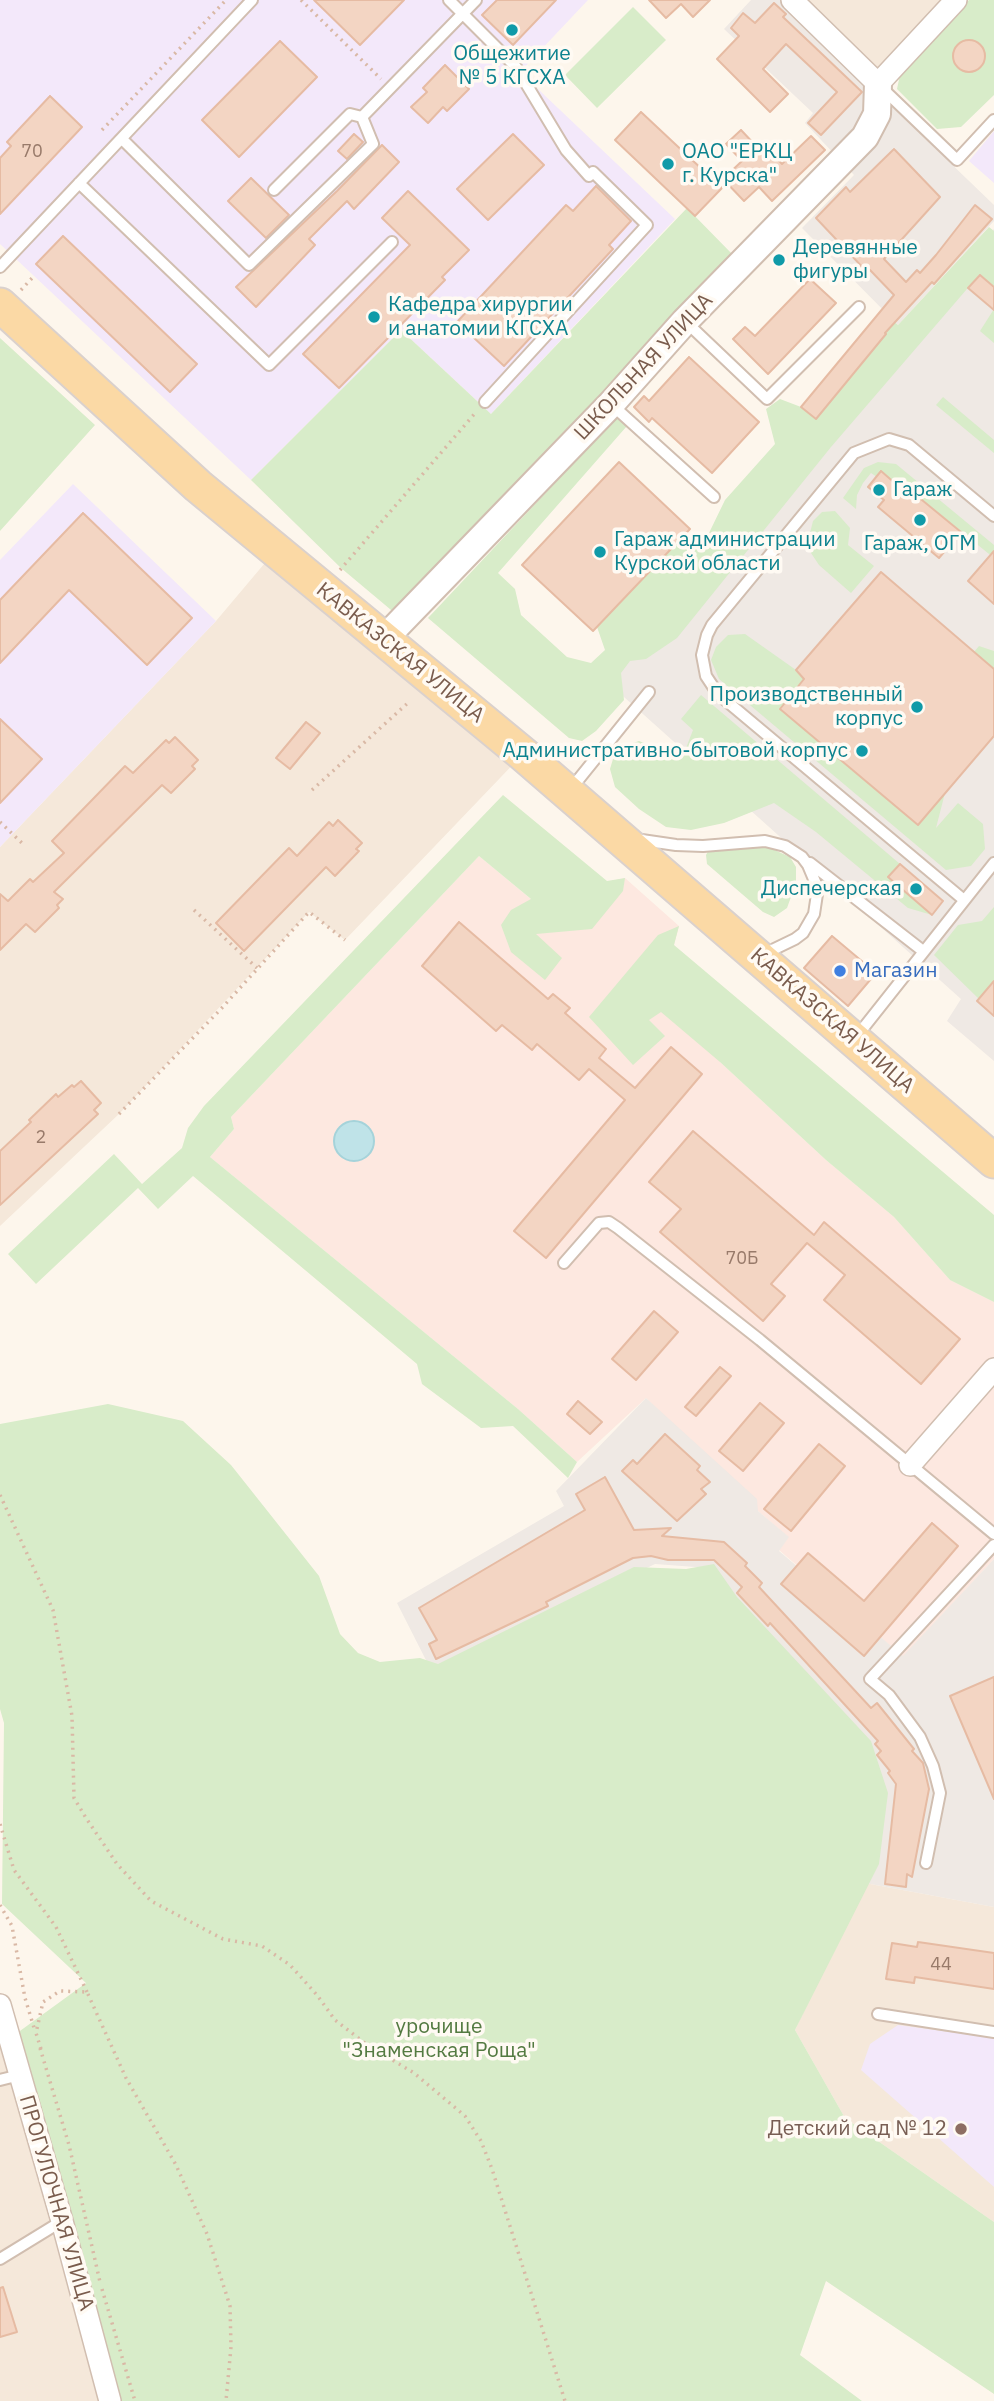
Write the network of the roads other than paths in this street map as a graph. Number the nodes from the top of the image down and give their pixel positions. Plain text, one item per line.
1 (252, 0) edge
2 (449, 0) edge
3 (475, 0) edge
4 (792, 0) edge
5 (956, 0) edge
6 (463, 13) junction
7 (878, 83) junction
8 (362, 117) junction
9 (994, 120) edge
10 (122, 139) junction
11 (79, 183) junction
12 (274, 190) dead end
13 (392, 242) dead end
14 (0, 267) edge
15 (0, 305) edge
16 (859, 307) dead end
17 (685, 321) junction
18 (485, 402) road end
19 (611, 404) junction
20 (714, 497) dead end
21 (994, 516) edge
22 (384, 639) junction
23 (649, 692) dead end
24 (568, 793) junction
25 (620, 837) junction
26 (802, 858) junction
27 (994, 863) edge
28 (964, 900) junction
29 (923, 951) junction
30 (758, 956) junction
31 (853, 1040) junction
32 (994, 1161) edge
33 (564, 1263) dead end
34 (994, 1368) edge
35 (910, 1465) junction
36 (994, 1534) edge
37 (994, 1545) edge
38 (926, 1863) dead end
39 (0, 2005) edge
40 (878, 2014) dead end
41 (994, 2032) edge
42 (10, 2078) edge
43 (62, 2221) junction
44 (0, 2259) edge
45 (110, 2401) edge

1 - 10 lane
2 - 6 lane
3 - 6 lane
4 - 7 street
5 - 7 street
6 - 8 lane
6 - 18 lane
7 - 9 lane
7 - 17 street, ШКОЛЬНАЯ УЛИЦА
8 - 10 lane
8 - 12 lane
10 - 11 lane
11 - 13 lane
11 - 14 lane
15 - 22 main road, КАВКАЗСКАЯ УЛИЦА
16 - 17 lane
17 - 19 street, ШКОЛЬНАЯ УЛИЦА
19 - 20 lane
19 - 22 street, ШКОЛЬНАЯ УЛИЦА
21 - 28 lane
22 - 24 main road, КАВКАЗСКАЯ УЛИЦА
23 - 24 lane
24 - 25 main road, КАВКАЗСКАЯ УЛИЦА
25 - 26 lane
25 - 30 main road, КАВКАЗСКАЯ УЛИЦА
26 - 29 lane
26 - 30 lane
27 - 28 lane
28 - 29 lane
29 - 31 lane
30 - 31 main road, КАВКАЗСКАЯ УЛИЦА
31 - 32 main road, КАВКАЗСКАЯ УЛИЦА
33 - 35 lane
34 - 35 street
35 - 36 lane
37 - 38 lane
39 - 42 street, ПРОГУЛОЧНАЯ УЛИЦА
40 - 41 lane
42 - 43 street, ПРОГУЛОЧНАЯ УЛИЦА
43 - 44 lane
43 - 45 street, ПРОГУЛОЧНАЯ УЛИЦА

